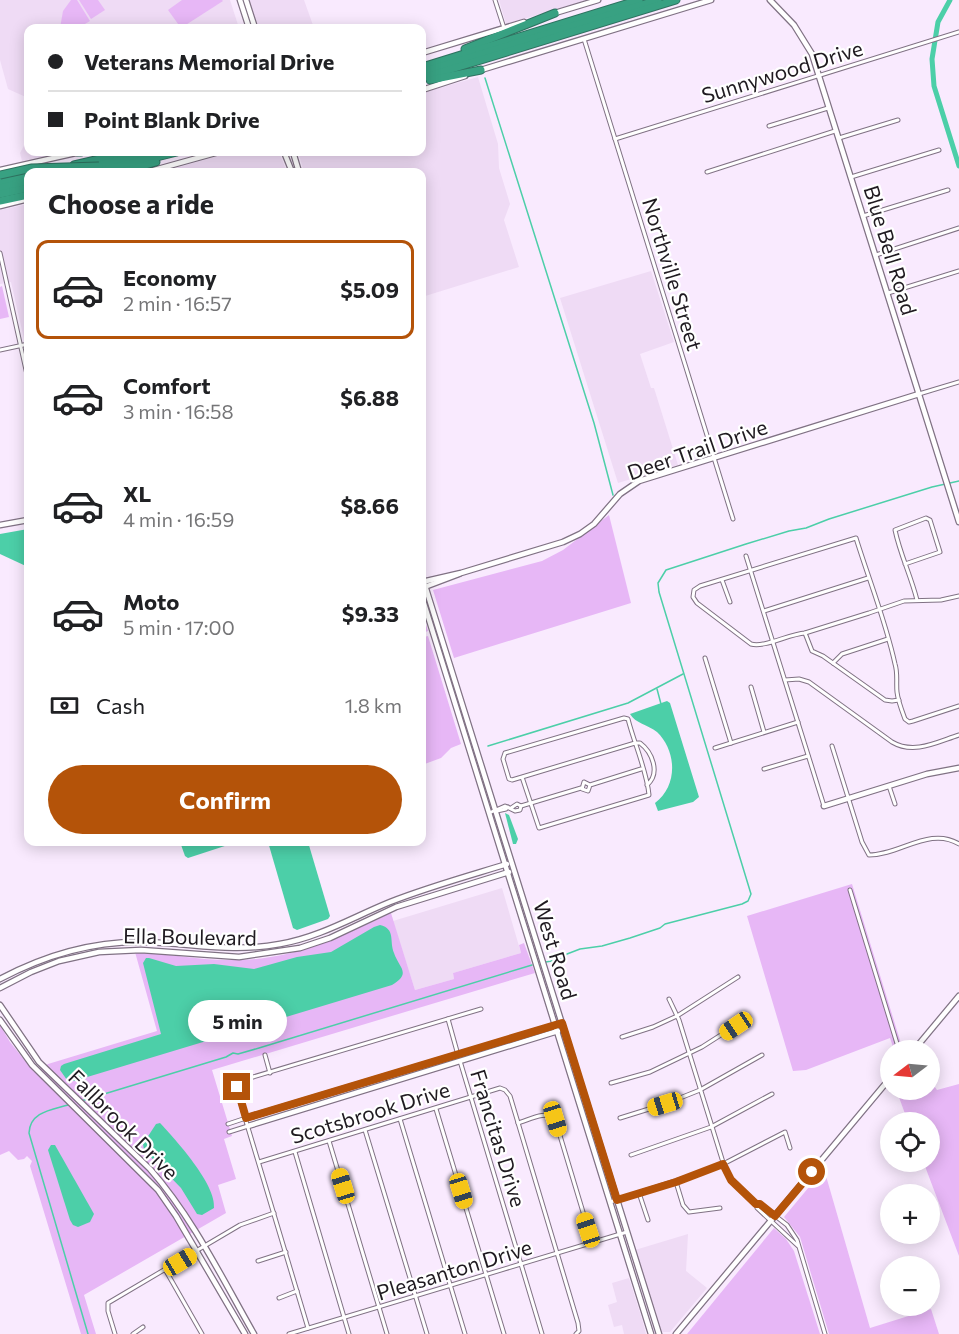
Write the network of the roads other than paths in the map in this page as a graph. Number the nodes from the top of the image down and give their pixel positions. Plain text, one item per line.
1 (240, 0) edge
2 (246, 0) edge
3 (495, 0) edge
4 (598, 0) edge
5 (639, 0) edge
6 (658, 0) edge
7 (676, 0) edge
8 (711, 0) edge
9 (770, 0) edge
10 (555, 13) junction
11 (248, 24) edge
12 (254, 24) edge
13 (504, 28) junction
14 (959, 32) edge
15 (584, 38) junction
16 (426, 52) edge
17 (456, 56) junction
18 (426, 66) edge
19 (482, 70) junction
20 (426, 71) edge
21 (820, 76) junction
22 (426, 79) edge
23 (426, 79) edge
24 (426, 89) edge
25 (830, 107) junction
26 (898, 120) dead end
27 (769, 126) dead end
28 (837, 131) junction
29 (839, 138) junction
30 (615, 139) junction
31 (939, 150) dead end
32 (62, 156) edge
33 (126, 156) edge
34 (129, 156) edge
35 (160, 156) edge
36 (173, 156) edge
37 (205, 156) edge
38 (61, 168) edge
39 (99, 168) edge
40 (102, 168) edge
41 (135, 168) edge
42 (161, 168) edge
43 (0, 170) edge
44 (24, 170) edge
45 (707, 172) dead end
46 (0, 175) edge
47 (24, 177) edge
48 (851, 177) junction
49 (24, 182) edge
50 (2, 185) edge
51 (24, 189) edge
52 (948, 189) dead end
53 (0, 194) edge
54 (24, 196) edge
55 (0, 201) edge
56 (24, 201) edge
57 (0, 206) edge
58 (863, 216) junction
59 (959, 228) edge
60 (0, 253) edge
61 (876, 255) junction
62 (959, 271) edge
63 (888, 293) junction
64 (21, 345) junction
65 (24, 345) edge
66 (0, 350) edge
67 (24, 360) edge
68 (959, 382) edge
69 (919, 394) junction
70 (715, 458) junction
71 (957, 507) edge
72 (733, 519) dead end
73 (24, 521) edge
74 (959, 522) edge
75 (0, 525) edge
76 (746, 556) dead end
77 (905, 564) junction
78 (751, 571) junction
79 (868, 578) junction
80 (722, 580) junction
81 (426, 582) edge
82 (426, 591) edge
83 (958, 595) edge
84 (917, 600) junction
85 (730, 602) dead end
86 (426, 610) edge
87 (878, 610) junction
88 (764, 611) junction
89 (440, 630) junction
90 (433, 633) junction
91 (805, 633) junction
92 (888, 639) junction
93 (773, 641) junction
94 (705, 658) dead end
95 (833, 663) junction
96 (785, 680) junction
97 (752, 687) dead end
98 (898, 700) junction
99 (959, 706) edge
100 (468, 722) junction
101 (798, 722) junction
102 (461, 723) junction
103 (764, 732) junction
104 (959, 735) edge
105 (634, 743) junction
106 (731, 743) junction
107 (832, 746) dead end
108 (715, 748) dead end
109 (808, 756) junction
110 (481, 764) junction
111 (474, 766) junction
112 (959, 768) edge
113 (642, 769) junction
114 (764, 769) dead end
115 (522, 777) junction
116 (647, 785) junction
117 (889, 785) junction
118 (848, 798) junction
119 (530, 803) junction
120 (894, 804) dead end
121 (824, 806) joint
122 (496, 810) junction
123 (488, 813) junction
124 (959, 844) edge
125 (512, 862) junction
126 (504, 864) junction
127 (514, 870) junction
128 (507, 872) junction
129 (443, 884) junction
130 (850, 890) dead end
131 (445, 891) junction
132 (392, 902) junction
133 (395, 908) junction
134 (141, 942) junction
135 (278, 945) junction
136 (75, 949) junction
137 (141, 950) junction
138 (280, 952) junction
139 (77, 957) junction
140 (738, 977) dead end
141 (0, 979) edge
142 (0, 988) edge
143 (959, 996) edge
144 (669, 999) dead end
145 (0, 1005) edge
146 (481, 1009) dead end
147 (677, 1016) junction
148 (749, 1017) dead end
149 (448, 1019) junction
150 (0, 1020) edge
151 (562, 1023) junction
152 (555, 1025) junction
153 (564, 1030) junction
154 (556, 1032) junction
155 (622, 1037) dead end
156 (896, 1040) edge
157 (922, 1040) edge
158 (689, 1053) junction
159 (458, 1054) junction
160 (33, 1055) junction
161 (265, 1055) dead end
162 (762, 1055) dead end
163 (28, 1060) junction
164 (460, 1062) junction
165 (270, 1073) junction
166 (380, 1078) junction
167 (611, 1083) dead end
168 (382, 1086) junction
169 (581, 1086) junction
170 (574, 1089) junction
171 (700, 1090) junction
172 (880, 1090) edge
173 (71, 1094) junction
174 (772, 1094) dead end
175 (317, 1097) junction
176 (471, 1097) junction
177 (67, 1101) junction
178 (319, 1105) junction
179 (436, 1108) junction
180 (246, 1118) junction
181 (620, 1118) dead end
182 (400, 1119) junction
183 (518, 1123) junction
184 (228, 1124) dead end
185 (248, 1126) junction
186 (711, 1127) junction
187 (365, 1130) junction
188 (229, 1132) dead end
189 (597, 1135) junction
190 (589, 1137) junction
191 (329, 1141) junction
192 (790, 1148) dead end
193 (294, 1151) junction
194 (631, 1155) dead end
195 (259, 1162) junction
196 (723, 1164) junction
197 (676, 1182) junction
198 (164, 1185) junction
199 (158, 1190) junction
200 (639, 1193) junction
201 (617, 1200) junction
202 (610, 1202) junction
203 (720, 1208) dead end
204 (274, 1213) junction
205 (774, 1218) junction
206 (648, 1220) dead end
207 (627, 1232) junction
208 (620, 1234) junction
209 (592, 1242) junction
210 (798, 1246) junction
211 (204, 1247) junction
212 (198, 1251) junction
213 (286, 1252) junction
214 (557, 1253) junction
215 (258, 1261) dead end
216 (521, 1264) junction
217 (165, 1270) junction
218 (486, 1275) junction
219 (641, 1278) junction
220 (634, 1280) junction
221 (451, 1286) junction
222 (297, 1291) junction
223 (230, 1292) junction
224 (223, 1296) junction
225 (416, 1296) junction
226 (279, 1298) dead end
227 (379, 1307) junction
228 (344, 1317) junction
229 (646, 1318) junction
230 (655, 1323) junction
231 (143, 1327) dead end
232 (309, 1328) junction
233 (115, 1334) edge
234 (133, 1334) edge
235 (202, 1334) edge
236 (245, 1334) edge
237 (254, 1334) edge
238 (290, 1334) edge
239 (349, 1334) edge
240 (387, 1334) edge
241 (427, 1334) edge
242 (465, 1334) edge
243 (504, 1334) edge
244 (542, 1334) edge
245 (576, 1334) edge
246 (651, 1334) edge
247 (659, 1334) edge
248 (676, 1334) edge
249 (825, 1334) edge

1 - 11 main road
2 - 12 main road
3 - 13 street
4 - 10 main road
5 - 17 highway
6 - 20 highway
7 - 22 highway
8 - 15 main road
9 - 21 main road, Blue Bell Road
10 - 13 main road
10 - 17 highway
13 - 16 main road
14 - 21 street, Sunnywood Drive
15 - 19 main road
15 - 30 street, Northville Street
17 - 18 highway
19 - 23 highway
19 - 24 main road
21 - 25 main road, Blue Bell Road
21 - 30 street, Sunnywood Drive
25 - 27 street
25 - 28 main road, Blue Bell Road
26 - 29 street
28 - 29 main road, Blue Bell Road
28 - 45 street
29 - 48 main road, Blue Bell Road
30 - 70 street, Northville Street
31 - 48 street
32 - 43 main road
33 - 38 highway
34 - 39 highway
35 - 40 highway
36 - 41 highway
37 - 42 main road
44 - 46 highway, bridge
47 - 50 highway
48 - 58 main road, Blue Bell Road
49 - 50 highway
51 - 53 highway
52 - 58 street
54 - 55 highway
56 - 57 main road
58 - 61 main road, Blue Bell Road
59 - 61 street
60 - 64 street
61 - 63 main road, Blue Bell Road
62 - 63 street
63 - 69 main road, Blue Bell Road
64 - 65 street
64 - 66 street
64 - 67 street
68 - 69 street, Deer Trail Drive
69 - 70 main road, Deer Trail Drive
69 - 71 main road, Blue Bell Road
70 - 72 street, Northville Street
70 - 81 main road, Deer Trail Drive
71 - 74 main road, Blue Bell Road
73 - 75 main road
76 - 78 street
77 - 77 street
77 - 84 street
78 - 79 street
78 - 80 street
78 - 88 street
79 - 87 street
79 - 88 street
80 - 85 street
80 - 93 street
82 - 89 main road, West Road
83 - 84 street
84 - 87 street
86 - 90 main road, West Road
87 - 91 street
87 - 92 street
88 - 93 street
89 - 90 main road
89 - 100 main road, West Road
90 - 102 main road, West Road
91 - 93 street
91 - 95 street
92 - 95 street
92 - 98 street
93 - 96 street
94 - 106 street
95 - 98 street
96 - 101 street
96 - 104 street
97 - 103 street
98 - 99 street
100 - 102 main road
100 - 110 main road, West Road
101 - 103 street
101 - 109 street
102 - 111 main road, West Road
103 - 106 street
105 - 113 street
105 - 115 street
105 - 115 street
105 - 116 street
106 - 108 street
107 - 118 street
109 - 114 street
109 - 121 street
110 - 111 main road
110 - 122 main road, West Road
111 - 123 main road, West Road
112 - 117 main road
113 - 116 street
113 - 119 street
115 - 119 street
116 - 119 street
117 - 118 main road
117 - 120 street
118 - 121 main road
118 - 124 street
119 - 122 street
122 - 123 street
122 - 125 main road, West Road
123 - 126 main road, West Road
125 - 126 main road, Ella Boulevard
125 - 127 main road, West Road
126 - 128 main road, West Road
126 - 129 main road, Ella Boulevard
127 - 128 main road, Ella Boulevard
127 - 151 main road, West Road
128 - 131 main road, Ella Boulevard
128 - 152 main road, West Road
129 - 131 main road
129 - 132 main road, Ella Boulevard
130 - 156 street
131 - 133 main road, Ella Boulevard
132 - 133 main road
132 - 135 main road, Ella Boulevard
133 - 138 main road, Ella Boulevard
134 - 135 main road, Ella Boulevard
134 - 136 main road, Ella Boulevard
134 - 137 main road
135 - 138 main road
136 - 139 main road
136 - 141 main road, Ella Boulevard
137 - 138 main road, Ella Boulevard
137 - 139 main road, Ella Boulevard
139 - 142 main road, Ella Boulevard
140 - 147 street
143 - 157 main road
144 - 147 street
145 - 160 main road, Fallbrook Drive
146 - 149 street
147 - 155 street
147 - 158 street
148 - 158 street
149 - 159 street, Francitas Drive
149 - 165 street
150 - 163 main road, Fallbrook Drive
151 - 152 main road
151 - 153 main road, West Road
152 - 154 main road, West Road
152 - 159 main road
153 - 154 main road
153 - 169 main road, West Road
154 - 164 main road
154 - 170 main road, West Road
158 - 167 street
158 - 171 street
159 - 164 street, Francitas Drive
159 - 166 main road
160 - 163 main road
160 - 173 main road, Fallbrook Drive
161 - 165 street
162 - 171 street
163 - 177 main road, Fallbrook Drive
164 - 168 main road
164 - 176 street, Francitas Drive
165 - 180 street
166 - 168 main road
166 - 175 main road
168 - 178 main road
169 - 170 main road
169 - 189 main road, West Road
170 - 190 main road, West Road
171 - 181 street
171 - 186 street
172 - 205 main road
173 - 177 main road
173 - 198 main road, Fallbrook Drive
174 - 186 street
175 - 178 main road
175 - 180 main road
176 - 179 street, Scotsbrook Drive
176 - 183 street, Scotsbrook Drive
176 - 216 street, Francitas Drive
177 - 199 main road, Fallbrook Drive
178 - 185 main road
179 - 182 street, Scotsbrook Drive
179 - 218 street
180 - 184 street
180 - 185 street
182 - 187 street, Scotsbrook Drive
182 - 221 street
183 - 209 street
183 - 214 street
185 - 188 street
185 - 195 street
186 - 194 street
186 - 196 street
187 - 191 street, Scotsbrook Drive
187 - 225 street
189 - 190 main road
189 - 201 main road, West Road
190 - 202 main road, West Road
191 - 193 street, Scotsbrook Drive
191 - 227 street
192 - 196 street
193 - 195 street, Scotsbrook Drive
193 - 228 street
195 - 204 street
196 - 197 street
196 - 205 street
197 - 200 street
197 - 203 street
198 - 199 main road
198 - 211 main road, Fallbrook Drive
199 - 212 main road, Fallbrook Drive
200 - 201 street
200 - 206 street
201 - 202 street
201 - 207 main road, West Road
202 - 208 main road, West Road
204 - 211 street
204 - 213 street
205 - 210 street
205 - 210 street
205 - 248 main road
207 - 208 street, Pleasanton Drive
207 - 219 main road, West Road
208 - 209 street, Pleasanton Drive
208 - 220 main road, West Road
209 - 214 street, Pleasanton Drive
210 - 249 street
211 - 212 street
211 - 223 main road, Fallbrook Drive
212 - 217 street
212 - 224 main road, Fallbrook Drive
213 - 215 street
213 - 222 street
214 - 216 street, Pleasanton Drive
214 - 245 street
216 - 218 street, Pleasanton Drive
216 - 244 street, Francitas Drive
217 - 233 street
217 - 235 street
218 - 221 street, Pleasanton Drive
218 - 243 street
219 - 220 main road
219 - 230 main road, West Road
220 - 229 main road, West Road
221 - 225 street, Pleasanton Drive
221 - 242 street
222 - 226 street
222 - 232 street
223 - 224 main road
223 - 237 main road, Fallbrook Drive
224 - 236 main road, Fallbrook Drive
225 - 227 street, Pleasanton Drive
225 - 241 street
227 - 228 street, Pleasanton Drive
227 - 240 street
228 - 232 street, Pleasanton Drive
228 - 239 street
229 - 230 main road
229 - 246 main road, West Road
230 - 247 main road, West Road
231 - 234 street
232 - 238 street, Pleasanton Drive

